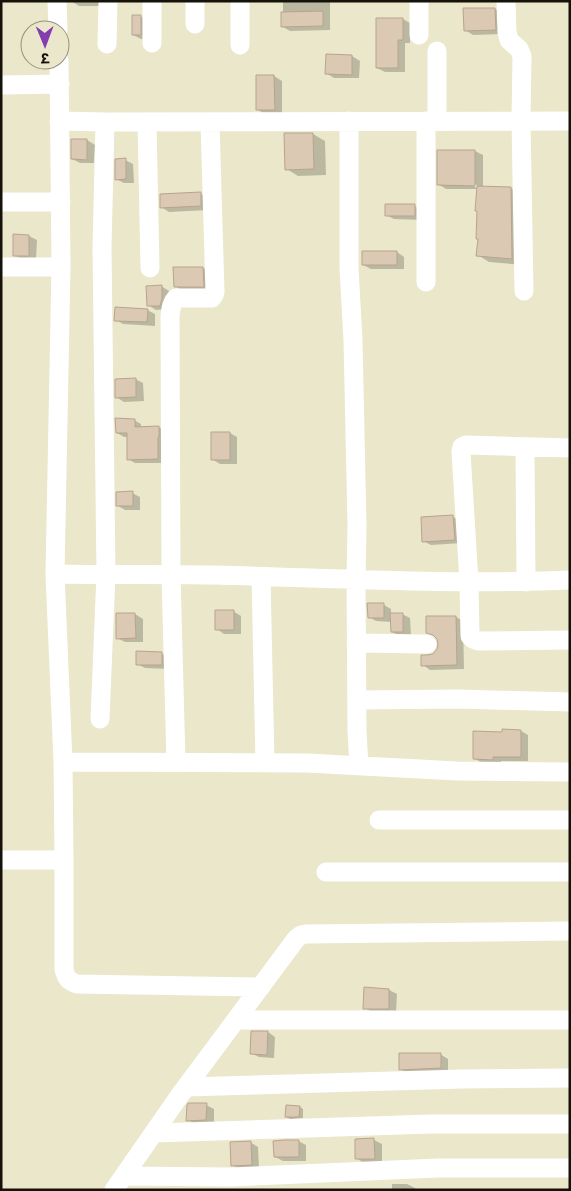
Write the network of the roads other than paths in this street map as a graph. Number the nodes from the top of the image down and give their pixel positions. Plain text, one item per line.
1 (57, 1) edge
2 (108, 1) edge
3 (152, 1) edge
4 (195, 1) edge
5 (240, 1) edge
6 (419, 1) edge
7 (506, 1) edge
8 (58, 20) edge
9 (196, 24) dead end
10 (419, 35) dead end
11 (152, 43) dead end
12 (107, 44) dead end
13 (240, 45) dead end
14 (437, 51) dead end
15 (59, 70) edge
16 (60, 84) junction
17 (1, 85) edge
18 (521, 120) junction
19 (59, 121) junction
20 (349, 121) junction
21 (432, 121) junction
22 (570, 121) edge
23 (105, 122) junction
24 (146, 122) junction
25 (210, 122) junction
26 (1, 202) edge
27 (61, 202) junction
28 (1, 267) edge
29 (61, 267) junction
30 (150, 268) dead end
31 (426, 282) dead end
32 (524, 291) dead end
33 (524, 447) junction
34 (570, 448) edge
35 (55, 574) junction
36 (106, 574) junction
37 (171, 575) junction
38 (261, 577) junction
39 (356, 580) junction
40 (570, 580) edge
41 (469, 582) junction
42 (526, 582) junction
43 (570, 640) edge
44 (356, 642) junction
45 (427, 644) dead end
46 (357, 700) junction
47 (570, 702) edge
48 (100, 719) dead end
49 (63, 762) junction
50 (176, 762) junction
51 (265, 763) junction
52 (359, 766) junction
53 (570, 772) edge
54 (379, 820) dead end
55 (570, 820) edge
56 (64, 858) junction
57 (1, 860) edge
58 (326, 872) dead end
59 (570, 872) edge
60 (570, 931) edge
61 (261, 988) junction
62 (237, 1020) junction
63 (570, 1020) edge
64 (570, 1078) edge
65 (186, 1087) junction
66 (570, 1124) edge
67 (154, 1133) junction
68 (570, 1168) edge
69 (119, 1183) edge
70 (227, 1183) edge

1 - 8 street
2 - 12 street
3 - 11 street
4 - 9 street
5 - 13 street
6 - 10 street
7 - 18 street
14 - 21 street
15 - 16 street
16 - 17 street
16 - 19 street
18 - 21 street
18 - 22 street
18 - 32 street
19 - 23 street
19 - 27 street
20 - 21 street
20 - 25 street
20 - 39 street
21 - 31 street
23 - 24 street
23 - 36 street
24 - 25 street
24 - 30 street
25 - 37 street
26 - 27 street
27 - 29 street
28 - 29 street
29 - 35 street
33 - 34 street
33 - 41 street
33 - 42 street
35 - 36 street
35 - 49 street
36 - 37 street
36 - 48 street
37 - 38 street
37 - 50 street
38 - 39 street
38 - 51 street
39 - 41 street
39 - 44 street
40 - 42 street
41 - 42 street
41 - 43 street
44 - 45 street
44 - 46 street
46 - 47 street
46 - 52 street
49 - 50 street
49 - 56 street
50 - 51 street
51 - 52 street
52 - 53 street
54 - 55 street
56 - 57 street
56 - 61 street
58 - 59 street
60 - 61 street
61 - 62 street
62 - 63 street
62 - 65 street
64 - 65 street
65 - 67 street
66 - 67 street
67 - 69 street
68 - 70 street
69 - 70 street

